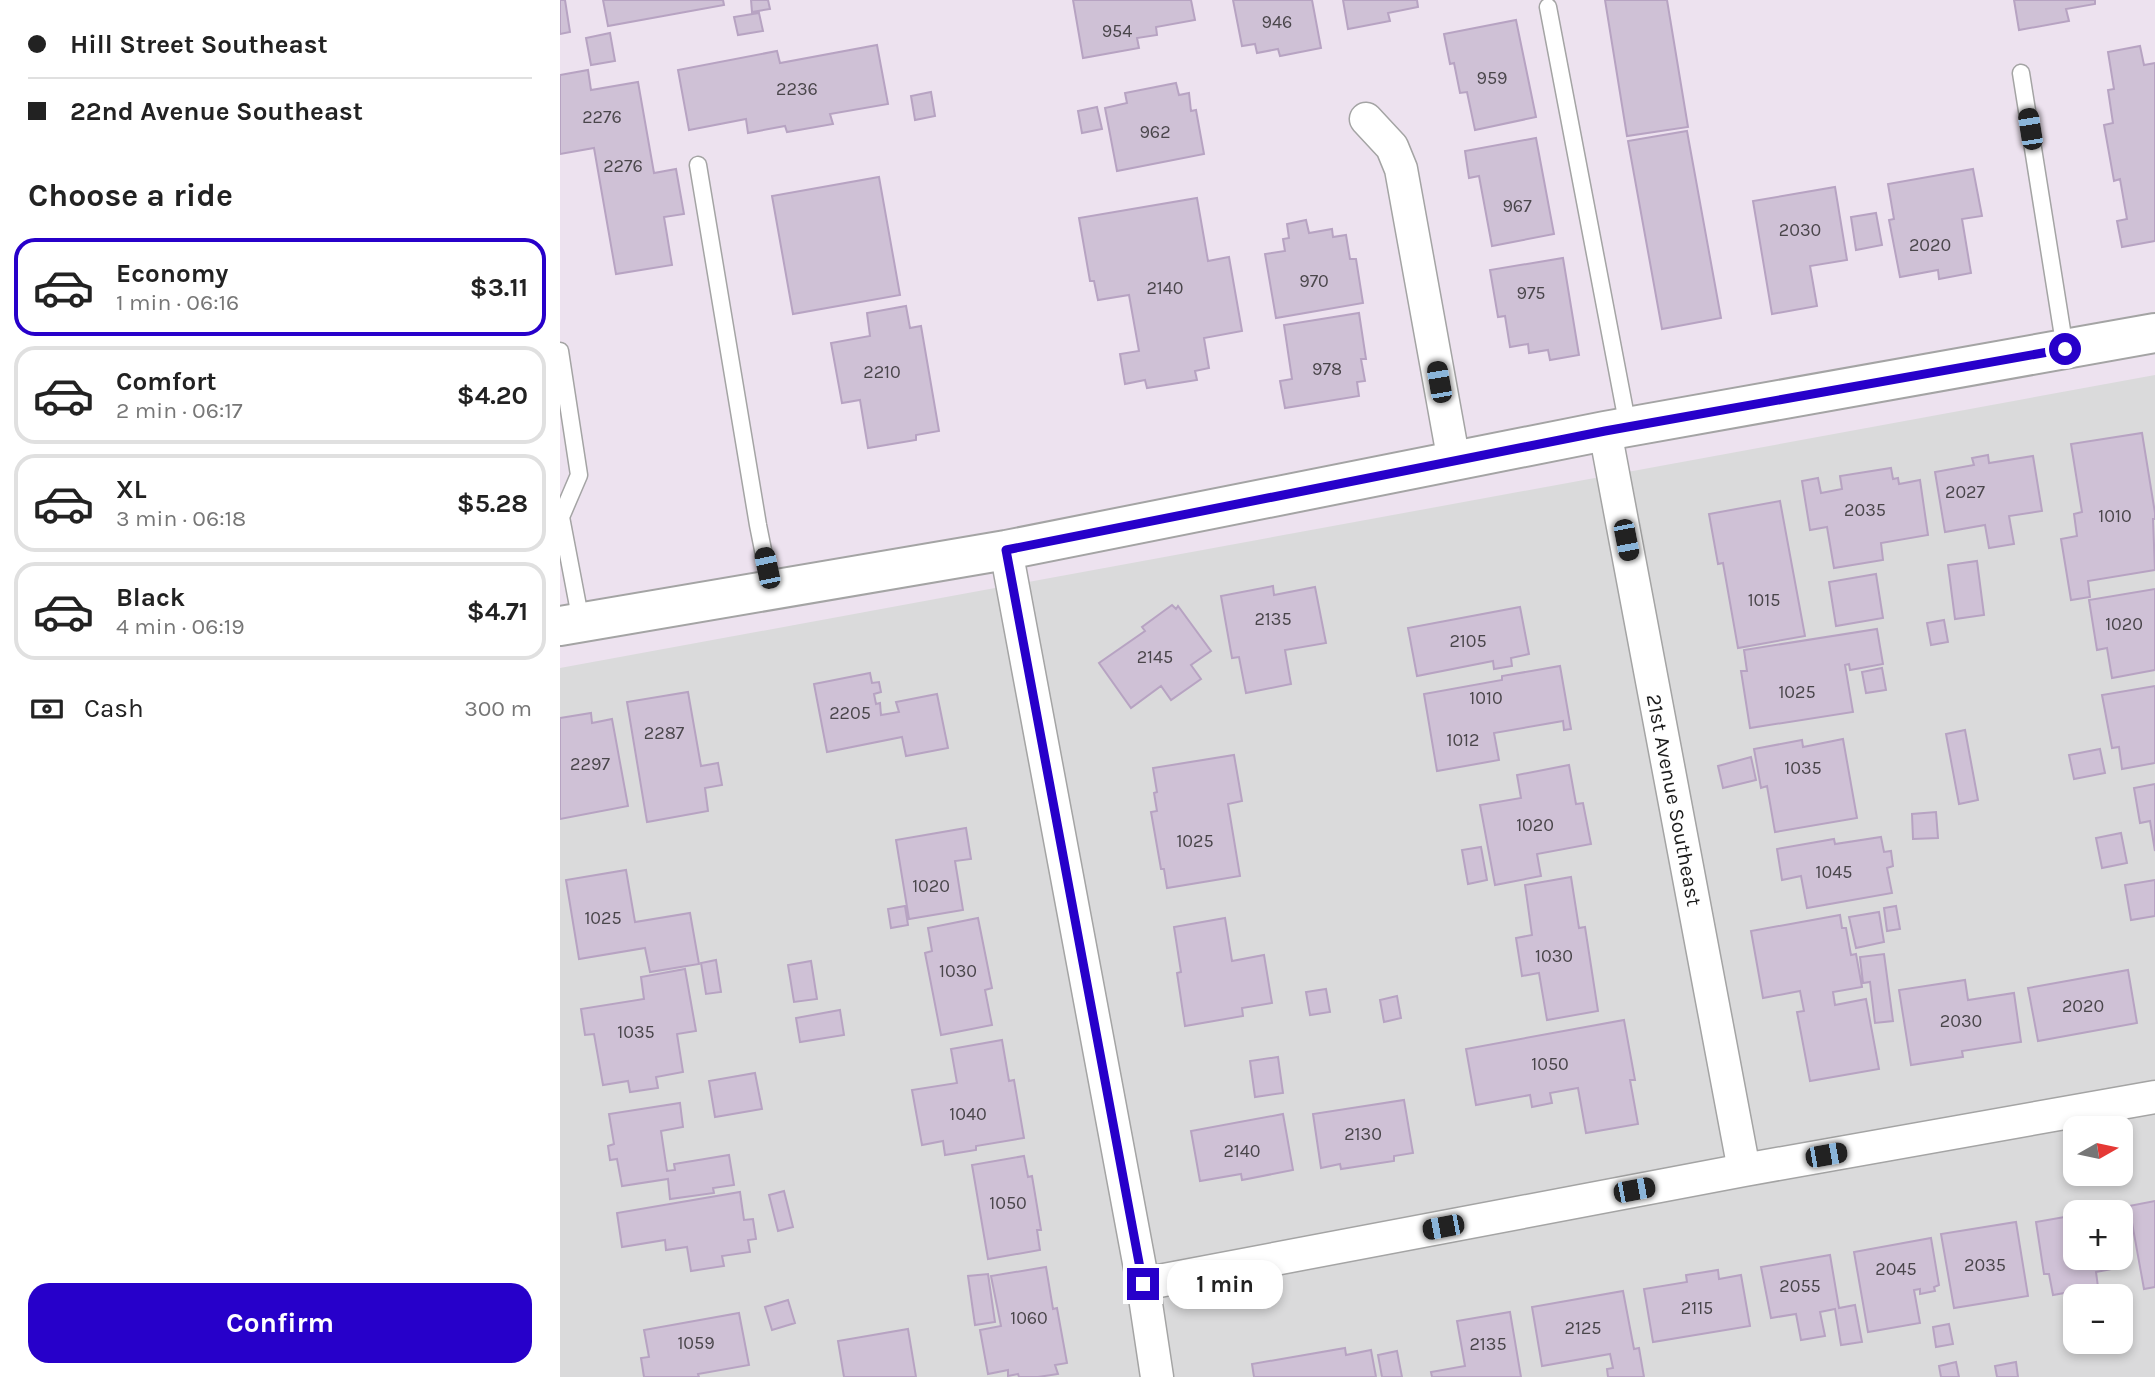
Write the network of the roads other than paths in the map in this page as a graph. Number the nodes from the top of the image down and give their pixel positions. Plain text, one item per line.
1 (1548, 7) dead end
2 (2021, 74) dead end
3 (1366, 119) dead end
4 (698, 165) dead end
5 (2155, 333) edge
6 (2065, 349) junction
7 (560, 351) edge
8 (1617, 429) junction
9 (1454, 462) junction
10 (561, 517) edge
11 (1006, 550) junction
12 (771, 590) junction
13 (570, 624) edge
14 (2155, 1097) edge
15 (1744, 1170) junction
16 (1143, 1284) junction
17 (1157, 1377) edge

1 - 8 lane
2 - 6 lane
3 - 9 street
4 - 12 lane
5 - 6 street
6 - 8 street
7 - 10 lane
8 - 9 street
8 - 15 street, 21st Avenue Southeast
9 - 11 street
10 - 13 lane
11 - 12 street
11 - 16 street
12 - 13 street
14 - 15 street
15 - 16 street
16 - 17 street

